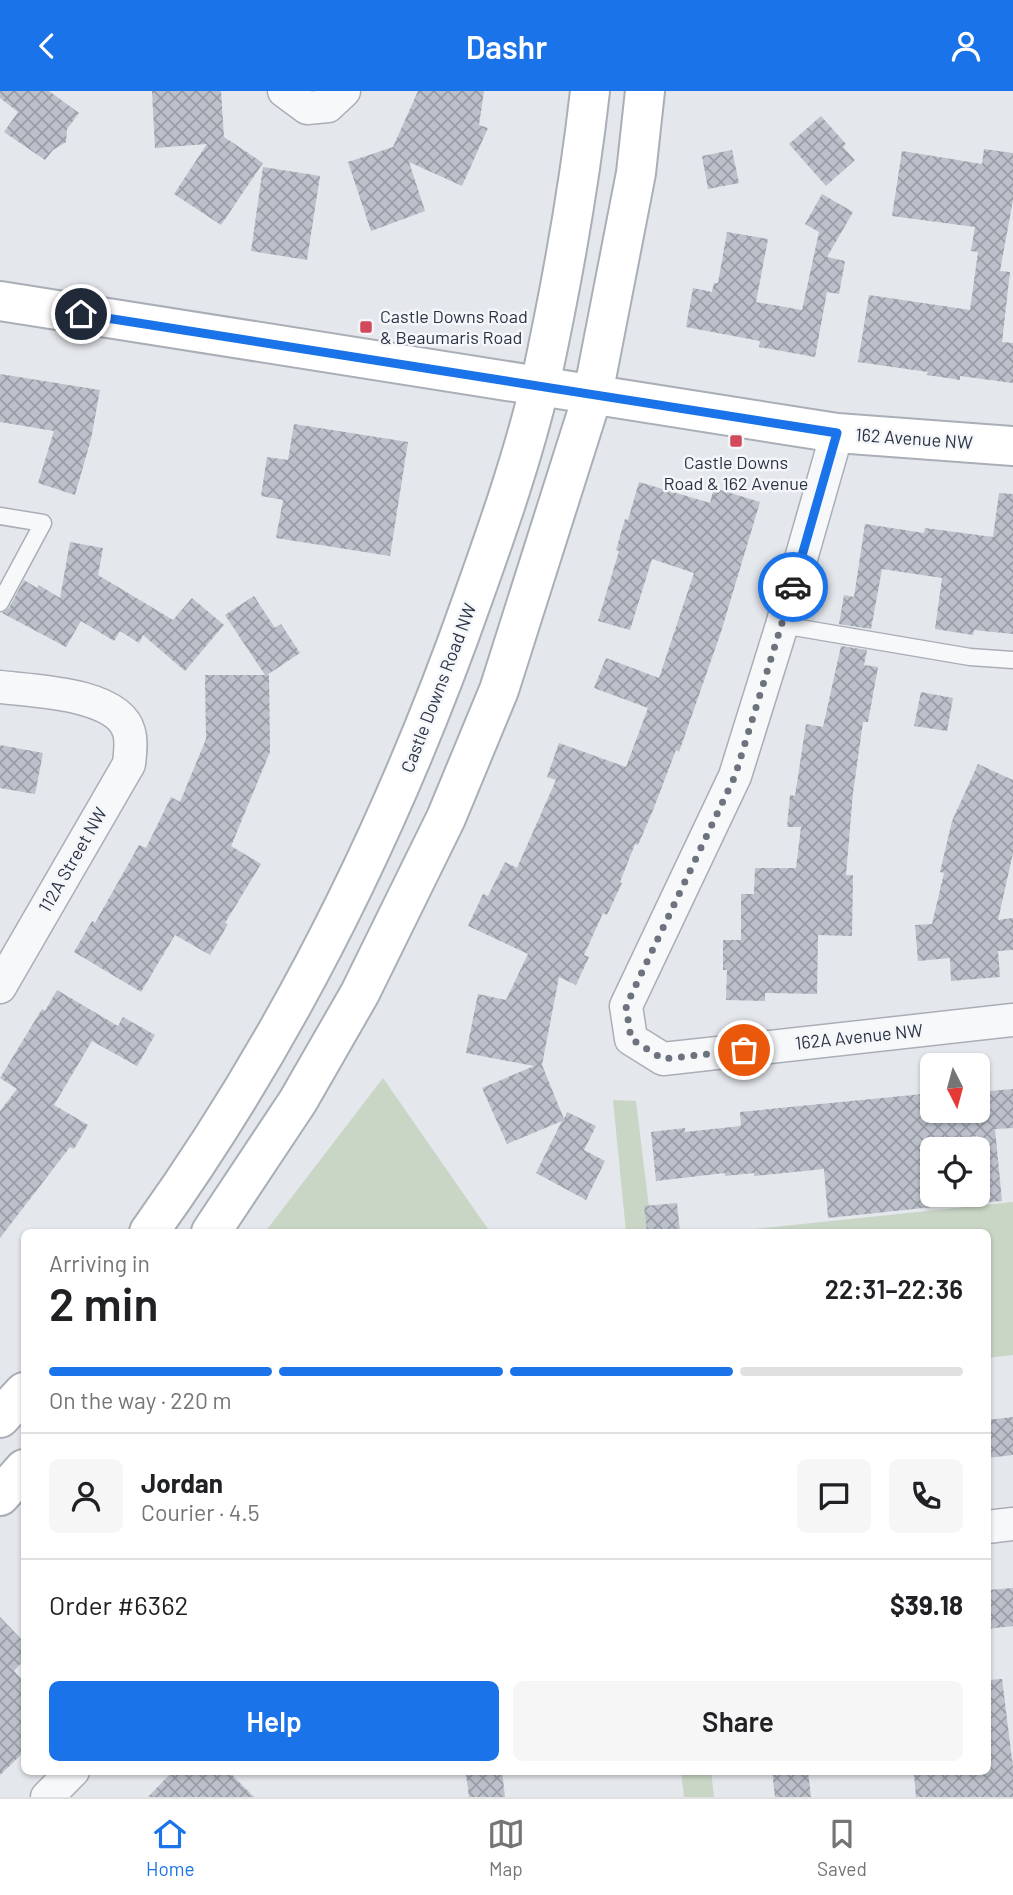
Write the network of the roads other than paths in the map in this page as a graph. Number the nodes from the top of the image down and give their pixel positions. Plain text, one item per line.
1 (284, 91) edge
2 (344, 91) edge
3 (590, 91) edge
4 (645, 91) edge
5 (0, 301) edge
6 (566, 391) junction
7 (837, 433) junction
8 (1013, 446) edge
9 (0, 516) edge
10 (0, 603) edge
11 (782, 625) junction
12 (1013, 660) edge
13 (0, 687) edge
14 (0, 988) edge
15 (1013, 1020) edge
16 (151, 1229) edge
17 (213, 1229) edge
18 (21, 1395) edge
19 (0, 1418) edge
20 (21, 1472) edge
21 (0, 1496) edge
22 (1013, 1524) edge
23 (991, 1527) edge
24 (69, 1775) edge
25 (47, 1797) edge

1 - 2 street
3 - 6 main road, Castle Downs Road NW
4 - 6 main road, Castle Downs Road NW
5 - 6 main road, 162 Avenue NW
6 - 7 main road, 162 Avenue NW
6 - 16 main road, Castle Downs Road NW
6 - 17 main road, Castle Downs Road NW
7 - 8 main road, 162 Avenue NW
7 - 11 street
9 - 10 lane
11 - 12 lane
11 - 15 street, 162A Avenue NW
13 - 14 street, 112A Street NW
18 - 19 main road
20 - 21 main road
22 - 23 street
24 - 25 street

